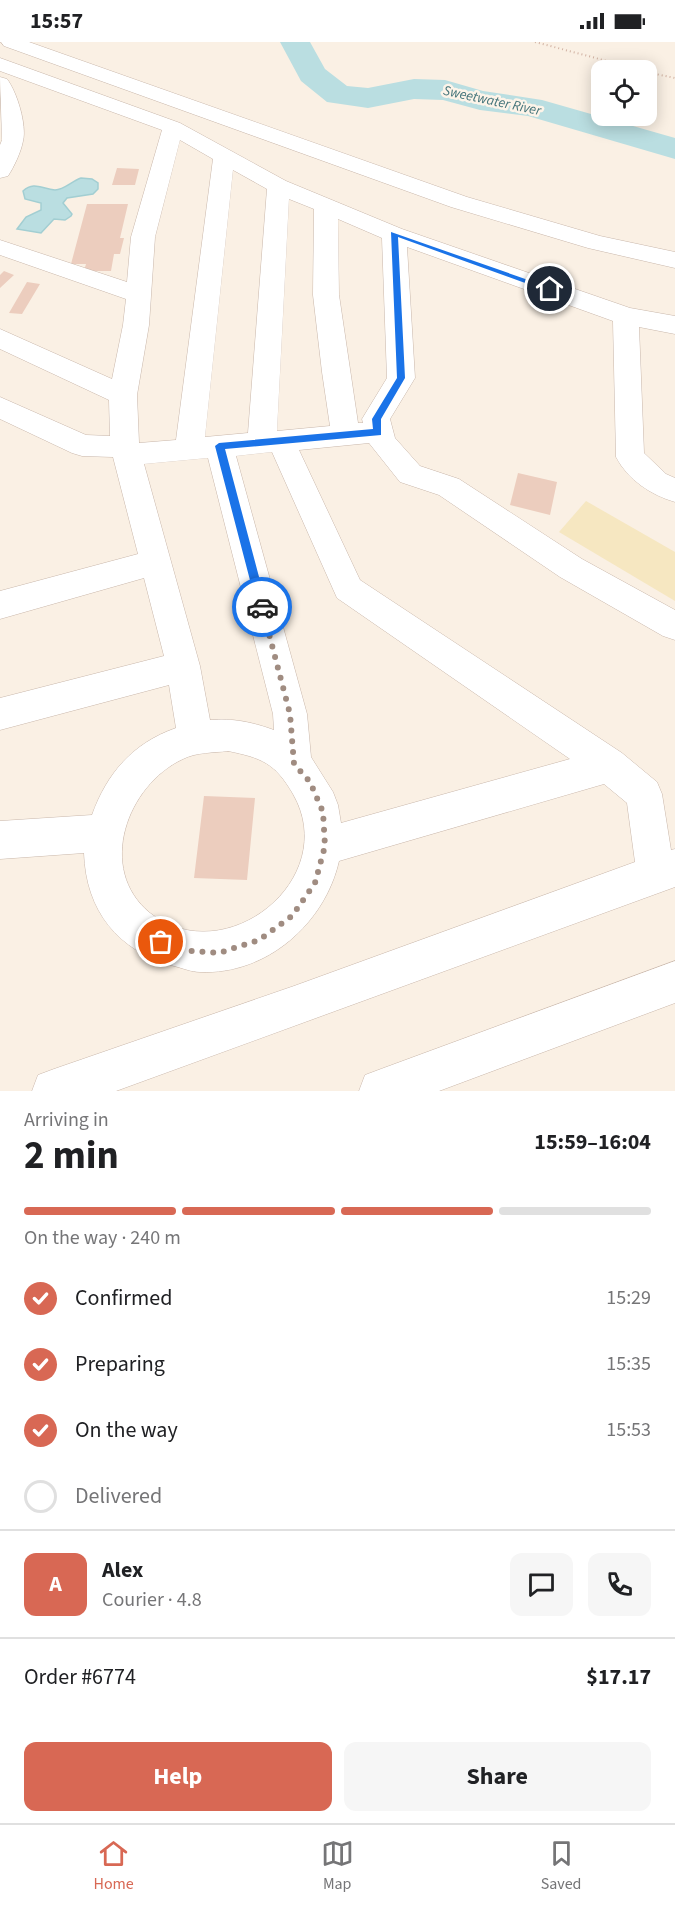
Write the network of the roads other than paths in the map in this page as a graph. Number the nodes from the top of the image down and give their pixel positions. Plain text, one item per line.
1 (11, 42) edge
2 (0, 64) edge
3 (0, 83) edge
4 (173, 128) junction
5 (224, 155) junction
6 (0, 171) edge
7 (278, 186) junction
8 (326, 206) junction
9 (394, 234) junction
10 (0, 247) edge
11 (675, 260) edge
12 (138, 294) junction
13 (626, 316) junction
14 (675, 326) edge
15 (0, 338) edge
16 (123, 395) junction
17 (0, 407) edge
18 (378, 432) junction
19 (346, 435) junction
20 (271, 442) junction
21 (204, 447) junction
22 (126, 451) junction
23 (675, 491) edge
24 (156, 562) junction
25 (0, 605) edge
26 (675, 626) edge
27 (183, 666) junction
28 (0, 714) edge
29 (195, 738) junction
30 (294, 764) junction
31 (609, 765) junction
32 (104, 833) junction
33 (0, 840) edge
34 (325, 846) junction
35 (665, 871) edge
36 (675, 982) edge
37 (54, 1091) edge
38 (381, 1091) edge

1 - 11 street
2 - 4 street
3 - 6 street
4 - 5 street
4 - 12 street
5 - 7 street
5 - 21 street
7 - 8 street
7 - 20 street
8 - 9 street
8 - 19 street
9 - 13 street
9 - 18 street
10 - 12 street
12 - 16 street
13 - 14 street
13 - 23 street
15 - 16 street
16 - 22 street
17 - 22 street
18 - 19 street
18 - 26 street
19 - 20 street
20 - 21 street
20 - 31 street
21 - 22 street
21 - 30 street
22 - 24 street
24 - 25 street
24 - 27 street
27 - 28 street
27 - 29 street
29 - 30 street
29 - 32 street
30 - 34 street
31 - 34 street
31 - 35 street
32 - 33 street
32 - 34 street
35 - 37 street
36 - 38 street

